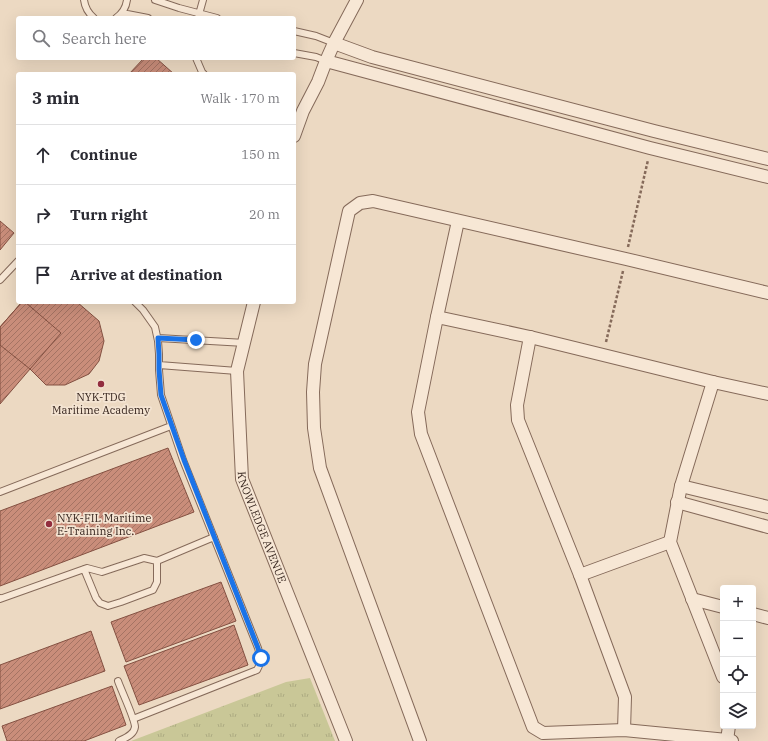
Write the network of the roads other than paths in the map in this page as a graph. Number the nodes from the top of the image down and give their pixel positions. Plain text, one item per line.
1 (84, 0) edge
2 (127, 0) edge
3 (155, 0) edge
4 (203, 0) edge
5 (357, 0) edge
6 (122, 13) junction
7 (92, 16) edge
8 (118, 16) edge
9 (138, 16) edge
10 (198, 16) edge
11 (296, 31) edge
12 (334, 43) junction
13 (296, 54) edge
14 (197, 60) edge
15 (326, 61) junction
16 (202, 72) edge
17 (296, 130) edge
18 (768, 159) edge
19 (768, 177) edge
20 (458, 221) junction
21 (16, 263) edge
22 (0, 280) edge
23 (768, 292) edge
24 (137, 304) edge
25 (254, 304) edge
26 (437, 317) junction
27 (530, 337) junction
28 (158, 338) junction
29 (244, 343) junction
30 (159, 365) junction
31 (237, 371) junction
32 (713, 382) junction
33 (768, 394) edge
34 (171, 426) junction
35 (681, 486) junction
36 (0, 492) edge
37 (677, 502) junction
38 (768, 507) edge
39 (768, 527) edge
40 (214, 537) junction
41 (670, 542) junction
42 (157, 561) junction
43 (84, 569) junction
44 (580, 575) junction
45 (0, 598) edge
46 (692, 599) junction
47 (720, 606) edge
48 (756, 615) edge
49 (768, 618) edge
50 (720, 669) edge
51 (118, 681) dead end
52 (133, 719) junction
53 (729, 729) edge
54 (624, 730) junction
55 (729, 740) edge
56 (119, 741) edge
57 (346, 741) edge
58 (420, 741) edge

1 - 7 lane
2 - 6 lane
3 - 10 lane
4 - 10 lane
5 - 12 street
6 - 8 lane
6 - 9 lane
11 - 12 lane
12 - 15 street
12 - 18 street
13 - 15 lane
14 - 16 lane
15 - 17 street
15 - 19 street
20 - 23 street
20 - 26 street
20 - 58 street
21 - 22 lane
24 - 28 lane
25 - 29 street, KNOWLEDGE AVENUE
26 - 27 street
26 - 54 street
27 - 32 street
27 - 44 street
28 - 29 lane
28 - 30 lane
29 - 31 street, KNOWLEDGE AVENUE
30 - 31 lane
30 - 34 lane
31 - 57 street, KNOWLEDGE AVENUE
32 - 33 street
32 - 35 street
34 - 36 lane
34 - 40 lane
35 - 37 street
35 - 38 street
37 - 39 street
37 - 41 street
40 - 42 lane
40 - 52 lane
41 - 44 street
41 - 46 street
42 - 43 lane
42 - 43 lane
43 - 45 lane
44 - 54 street
46 - 47 street
46 - 50 street
48 - 49 street
51 - 52 lane
52 - 56 lane
53 - 55 street
54 - 55 street

